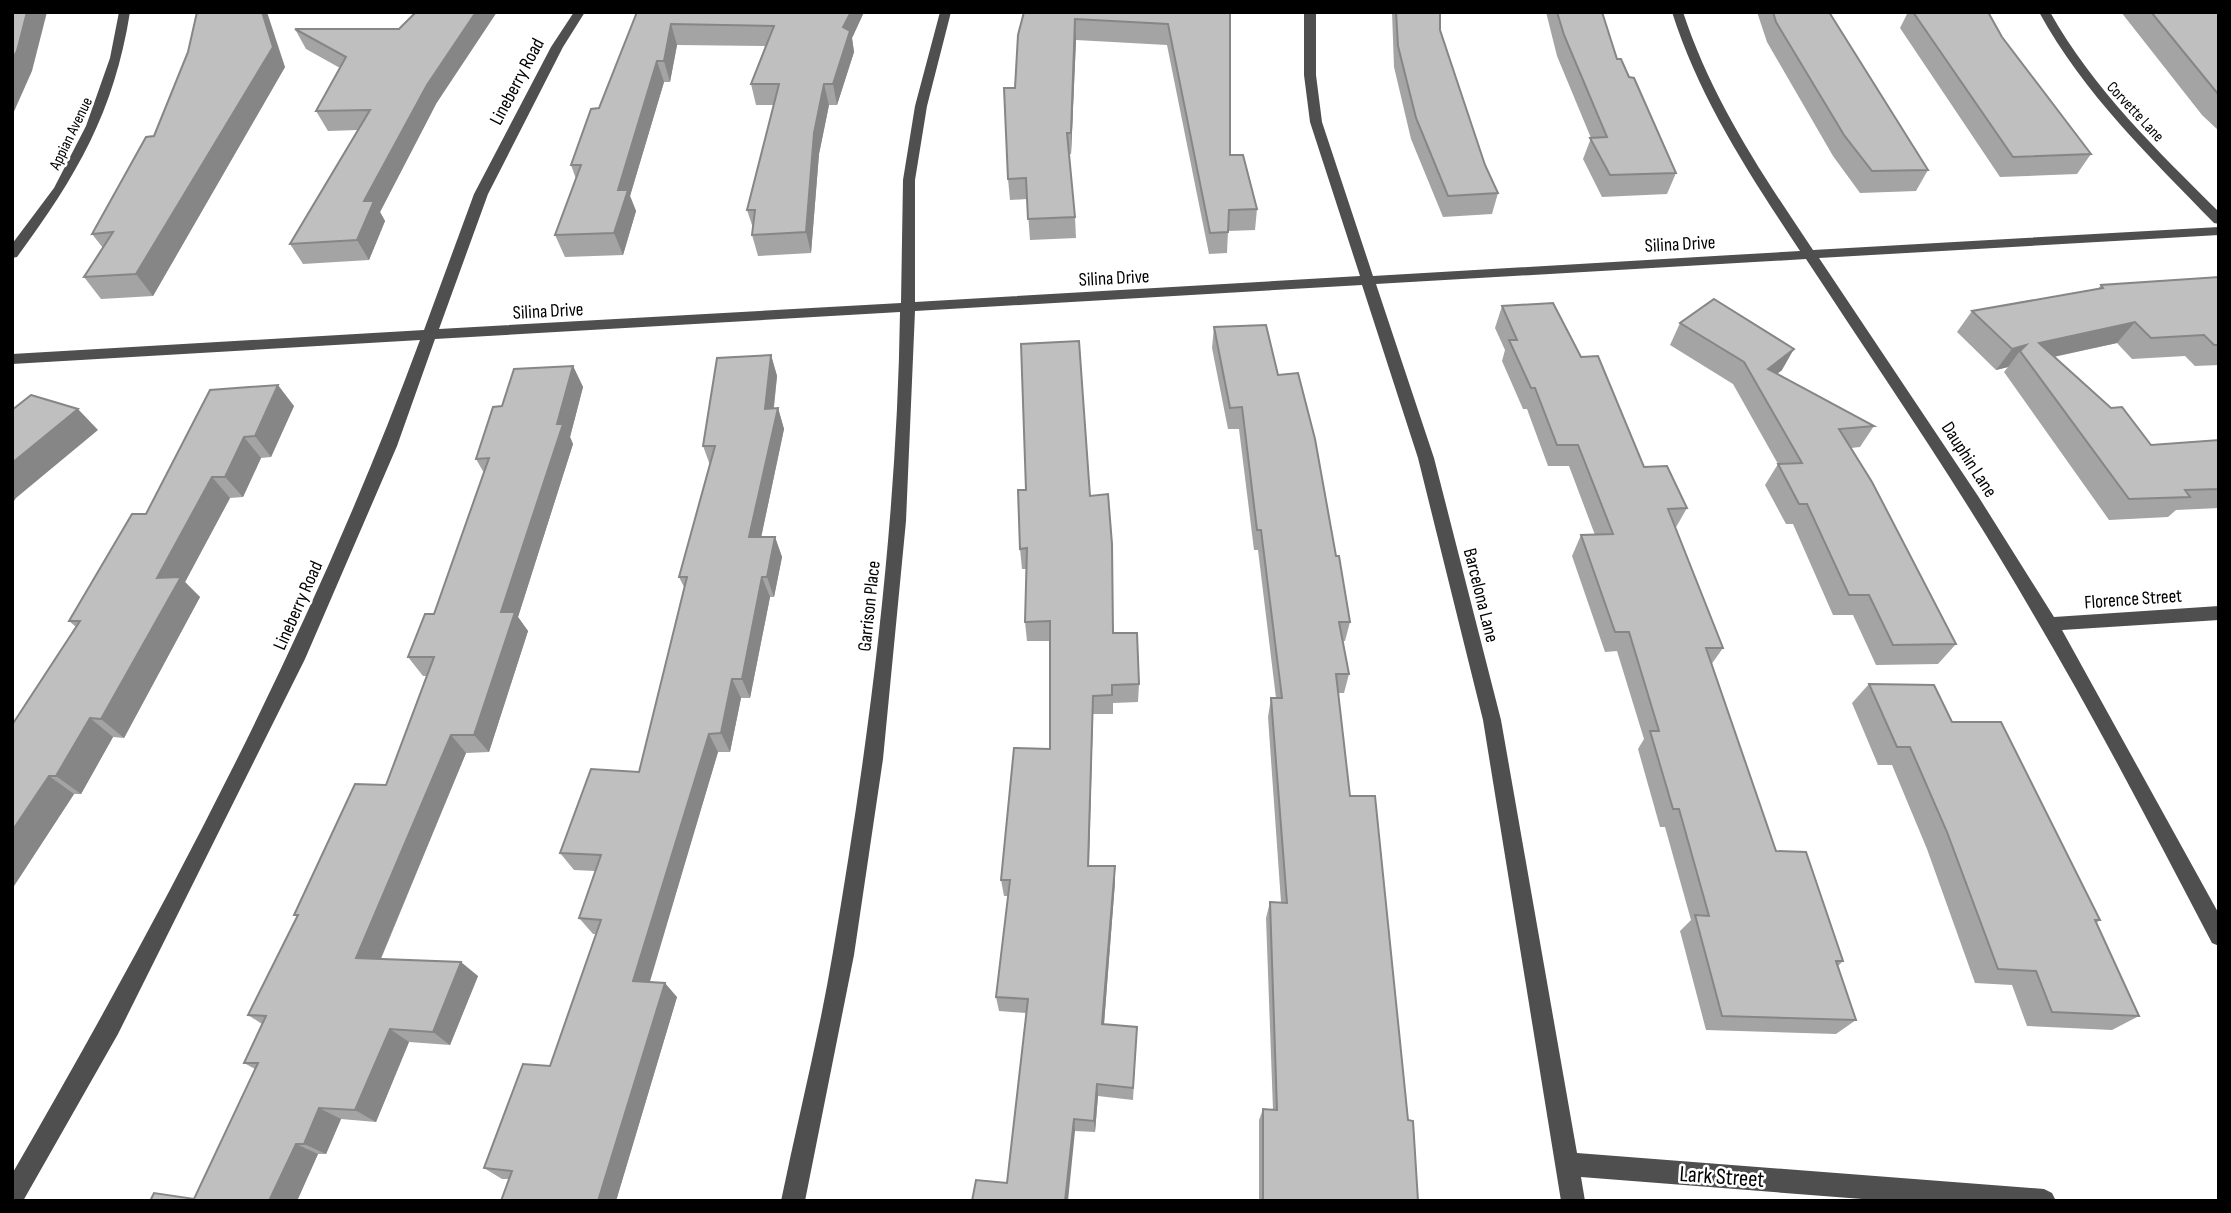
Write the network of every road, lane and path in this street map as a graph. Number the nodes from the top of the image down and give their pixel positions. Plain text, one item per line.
1 (125, 12) edge
2 (580, 12) edge
3 (946, 12) edge
4 (1310, 12) edge
5 (1676, 12) edge
6 (2043, 12) edge
7 (2219, 220) edge
8 (2219, 231) edge
9 (12, 254) edge
10 (1810, 255) junction
11 (1367, 282) junction
12 (907, 309) junction
13 (431, 335) junction
14 (12, 359) edge
15 (2219, 613) edge
16 (2050, 624) junction
17 (2219, 936) edge
18 (1567, 1164) junction
19 (12, 1197) edge
20 (793, 1201) edge
21 (1573, 1201) edge
22 (2044, 1201) edge

1 - 9 street, Appian Avenue
2 - 13 street, Lineberry Road
3 - 12 street, Garrison Place
4 - 11 street, Barcelona Lane
5 - 10 street, Dauphin Lane
6 - 7 street, Corvette Lane
8 - 10 street, Silina Drive
10 - 11 street, Silina Drive
10 - 16 street, Dauphin Lane
11 - 12 street, Silina Drive
11 - 18 street, Barcelona Lane
12 - 13 street, Silina Drive
12 - 20 street, Garrison Place
13 - 14 street, Silina Drive
13 - 19 street, Lineberry Road
15 - 16 street, Florence Street
16 - 17 street, Dauphin Lane
18 - 21 street, Barcelona Lane
18 - 22 street, Lark Street

